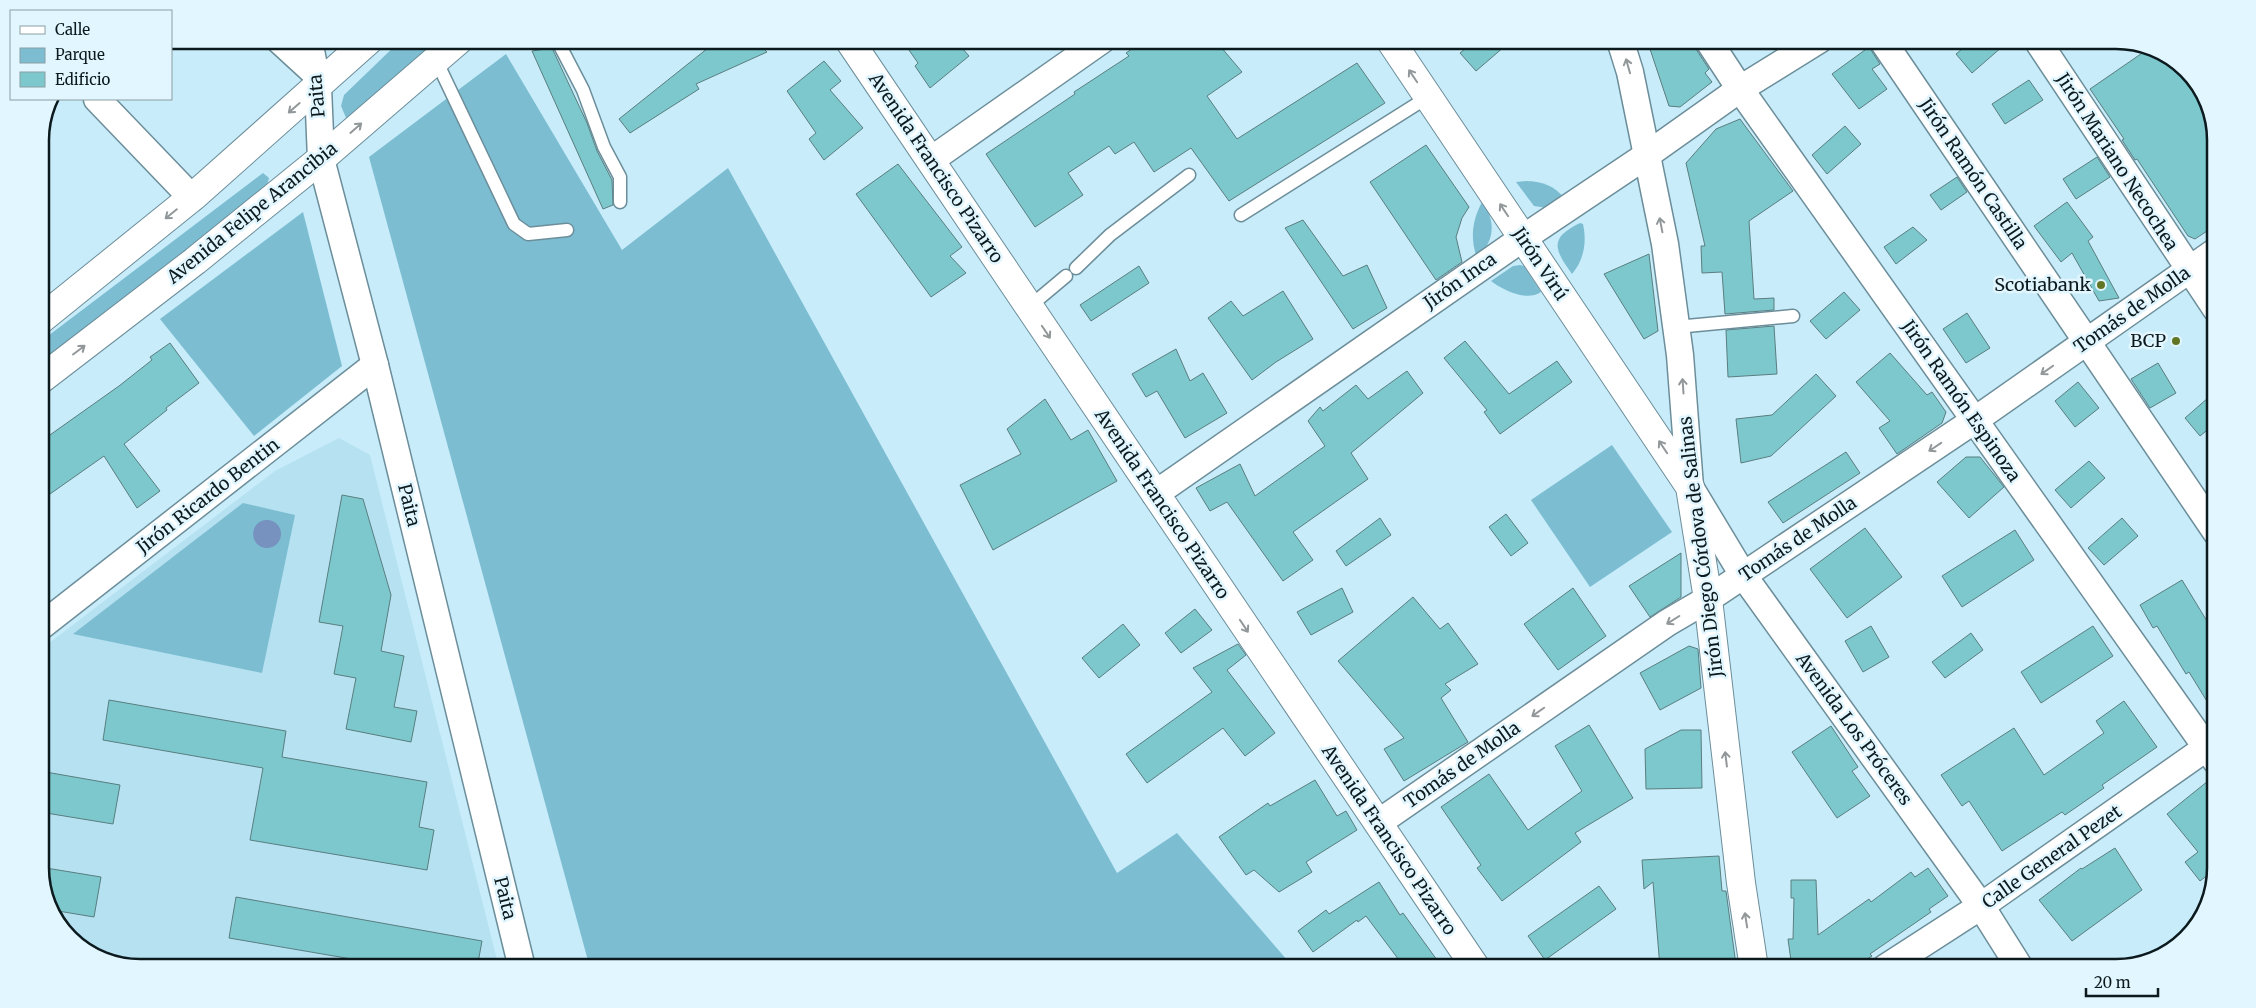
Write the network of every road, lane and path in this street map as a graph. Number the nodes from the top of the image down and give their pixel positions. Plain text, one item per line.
1 (288, 49) edge
2 (311, 49) edge
3 (357, 49) edge
4 (448, 49) edge
5 (562, 49) edge
6 (855, 49) edge
7 (1089, 49) edge
8 (1396, 49) edge
9 (1623, 49) edge
10 (1714, 49) edge
11 (1804, 49) edge
12 (1888, 49) edge
13 (2043, 49) edge
14 (436, 60) junction
15 (316, 80) junction
16 (1740, 89) junction
17 (1428, 98) junction
18 (98, 100) edge
19 (1647, 155) junction
20 (321, 159) junction
21 (931, 160) junction
22 (1189, 175) dead end
23 (192, 198) junction
24 (620, 202) dead end
25 (1241, 215) dead end
26 (567, 230) dead end
27 (1522, 238) junction
28 (2207, 257) edge
29 (2188, 270) junction
30 (2207, 296) edge
31 (1029, 307) junction
32 (49, 313) edge
33 (1792, 316) dead end
34 (1676, 327) junction
35 (2087, 341) junction
36 (375, 365) junction
37 (49, 373) edge
38 (1976, 420) junction
39 (1690, 487) junction
40 (1155, 494) junction
41 (2207, 519) edge
42 (1743, 575) junction
43 (1708, 599) junction
44 (49, 620) edge
45 (2207, 742) edge
46 (2207, 754) edge
47 (1378, 823) junction
48 (1981, 906) junction
49 (520, 959) edge
50 (1470, 959) edge
51 (1753, 959) edge
52 (1898, 959) edge
53 (2014, 959) edge

1 - 15 street
2 - 15 street, Paita
3 - 15 main road
4 - 14 main road, Avenida Felipe Arancibia
5 - 24 lane
6 - 21 main road, Avenida Francisco Pizarro
7 - 21 street
17 -> 8 main road, Jirón Virú
19 -> 9 street, Jirón Diego Córdova de Salinas
10 - 16 street, Jirón Ramón Espinoza
11 - 16 street, Jirón Inca
12 - 35 street, Jirón Ramón Castilla
13 - 29 street, Jirón Mariano Necochea
20 -> 14 main road, Avenida Felipe Arancibia
14 - 26 lane
15 - 20 street, Paita
15 -> 23 main road
16 - 19 street, Jirón Inca
16 - 38 street, Jirón Ramón Espinoza
17 - 25 lane
27 -> 17 main road, Jirón Virú
18 - 23 street
19 - 27 street, Jirón Inca
34 -> 19 street, Jirón Diego Córdova de Salinas
20 - 36 street, Paita
37 -> 20 main road, Avenida Felipe Arancibia
21 - 31 main road, Avenida Francisco Pizarro
22 - 31 lane
23 -> 32 main road
39 -> 27 main road, Jirón Virú
27 - 40 street, Jirón Inca
28 - 29 street, Tomás de Molla
29 - 30 street, Jirón Mariano Necochea
29 - 35 street, Tomás de Molla
31 -> 40 main road, Avenida Francisco Pizarro
33 - 34 lane
39 -> 34 street, Jirón Diego Córdova de Salinas
35 -> 38 street, Tomás de Molla
35 - 41 street, Jirón Ramón Castilla
36 - 44 street, Jirón Ricardo Bentin
36 - 49 street, Paita
38 -> 42 street, Tomás de Molla
38 - 45 street, Jirón Ramón Espinoza
39 - 42 street, Avenida Los Próceres
39 - 43 main road, Jirón Diego Córdova de Salinas
40 -> 47 main road, Avenida Francisco Pizarro
42 - 43 street, Tomás de Molla
42 - 48 street, Avenida Los Próceres
43 -> 47 street, Tomás de Molla
51 -> 43 main road, Jirón Diego Córdova de Salinas
46 - 48 street, Calle General Pezet
47 - 50 main road, Avenida Francisco Pizarro
48 - 52 street, Calle General Pezet
48 - 53 street, Avenida Los Próceres

